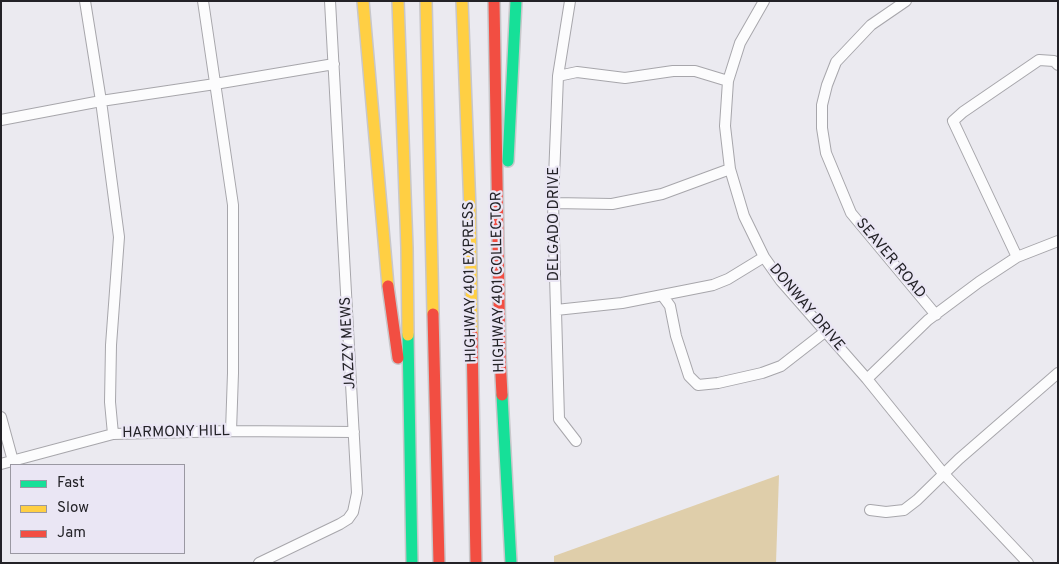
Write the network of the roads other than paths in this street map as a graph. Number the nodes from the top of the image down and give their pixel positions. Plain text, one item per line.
1 (85, 1) edge
2 (203, 1) edge
3 (330, 1) edge
4 (362, 1) edge
5 (398, 1) edge
6 (426, 1) edge
7 (462, 1) edge
8 (494, 1) edge
9 (516, 1) edge
10 (570, 1) edge
11 (764, 1) edge
12 (906, 1) edge
13 (334, 64) junction
14 (1058, 65) edge
15 (558, 76) junction
16 (728, 81) junction
17 (215, 84) junction
18 (101, 101) junction
19 (1, 120) edge
20 (730, 168) junction
21 (552, 203) junction
22 (497, 216) junction
23 (1058, 241) edge
24 (764, 257) junction
25 (1017, 258) junction
26 (662, 295) junction
27 (556, 310) junction
28 (936, 315) junction
29 (826, 331) junction
30 (1058, 373) edge
31 (867, 378) junction
32 (1, 417) edge
33 (231, 431) junction
34 (354, 432) junction
35 (113, 434) junction
36 (409, 439) junction
37 (576, 441) dead end
38 (13, 461) junction
39 (1, 464) edge
40 (944, 473) junction
41 (870, 510) dead end
42 (258, 563) edge
43 (412, 563) edge
44 (439, 563) edge
45 (476, 563) edge
46 (511, 563) edge
47 (1028, 563) edge

1 - 18 street
2 - 17 street
3 - 13 street, JAZZY MEWS
4 - 36 highway
5 - 36 highway
6 - 44 highway
7 - 45 highway, HIGHWAY 401 EXPRESS
8 - 22 highway, HIGHWAY 401 COLLECTOR
9 - 22 highway
10 - 15 street, DELGADO DRIVE
11 - 16 street, DONWAY DRIVE
12 - 28 street, SEAVER ROAD
13 - 17 street
13 - 34 street, JAZZY MEWS
14 - 25 street
15 - 16 street
15 - 21 street, DELGADO DRIVE
16 - 20 street, DONWAY DRIVE
17 - 18 street
17 - 33 street
18 - 19 street
18 - 35 street
20 - 21 street
20 - 24 street, DONWAY DRIVE
21 - 27 street, DELGADO DRIVE
22 - 46 highway, HIGHWAY 401 COLLECTOR
23 - 25 street
24 - 26 street
24 - 29 street, DONWAY DRIVE
25 - 28 street
26 - 27 street
26 - 29 street
27 - 37 street, DELGADO DRIVE
28 - 31 street
29 - 31 street, DONWAY DRIVE
30 - 40 street
31 - 40 street, DONWAY DRIVE
32 - 38 street
33 - 34 street, HARMONY HILL
33 - 35 street, HARMONY HILL
34 - 42 street, JAZZY MEWS
35 - 38 street, HARMONY HILL
36 - 43 highway
38 - 39 street, HARMONY HILL
40 - 41 street
40 - 47 street, DONWAY DRIVE

